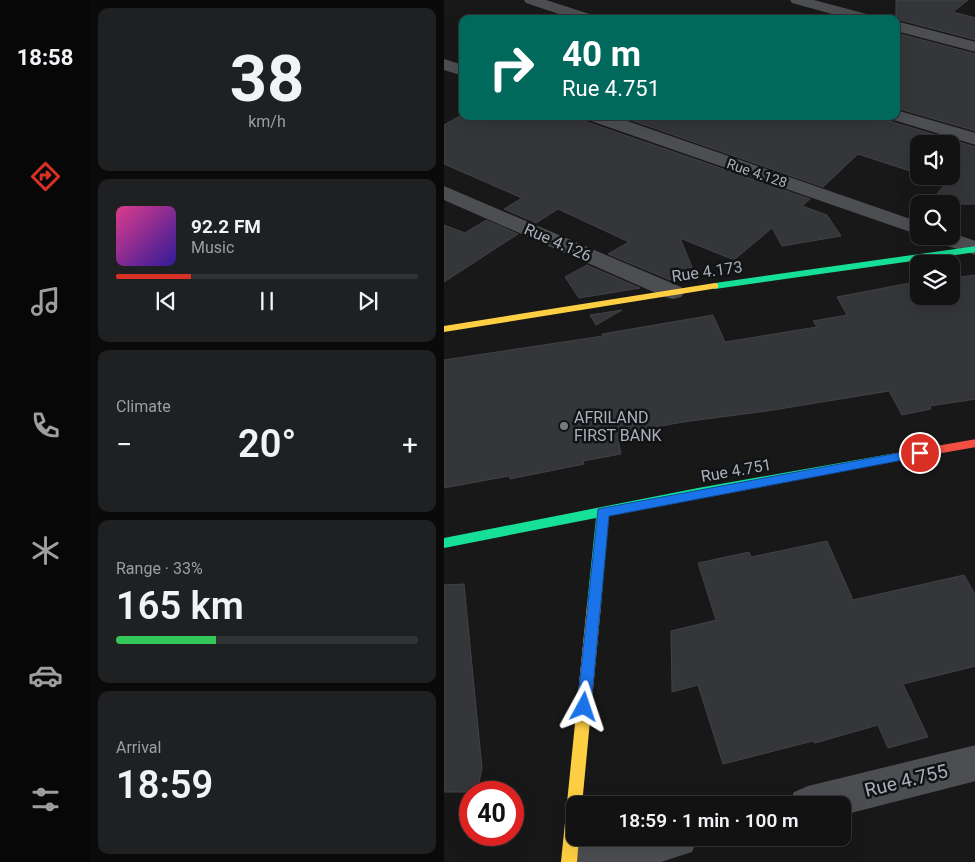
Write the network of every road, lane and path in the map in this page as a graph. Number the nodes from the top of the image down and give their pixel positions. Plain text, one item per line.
1 (531, 0) edge
2 (797, 0) edge
3 (578, 15) edge
4 (854, 15) edge
5 (900, 27) edge
6 (975, 47) edge
7 (444, 64) edge
8 (459, 69) edge
9 (900, 115) edge
10 (606, 120) edge
11 (975, 138) edge
12 (444, 192) edge
13 (910, 226) edge
14 (960, 243) edge
15 (975, 249) edge
16 (673, 292) junction
17 (444, 329) edge
18 (975, 443) edge
19 (603, 512) junction
20 (444, 543) edge
21 (975, 763) edge
22 (844, 796) edge
23 (646, 846) edge
24 (569, 862) edge
25 (581, 862) edge

1 - 3 street
2 - 4 street
5 - 6 street
7 - 8 street
9 - 11 street
10 - 13 street, Rue 4.128
12 - 16 street, Rue 4.126
14 - 15 street
15 - 16 street, Rue 4.173
16 - 17 street, Rue 4.173
18 - 19 street, Rue 4.751
19 - 20 street, Rue 4.751
19 - 24 street
21 - 22 street, Rue 4.755
23 - 25 street

